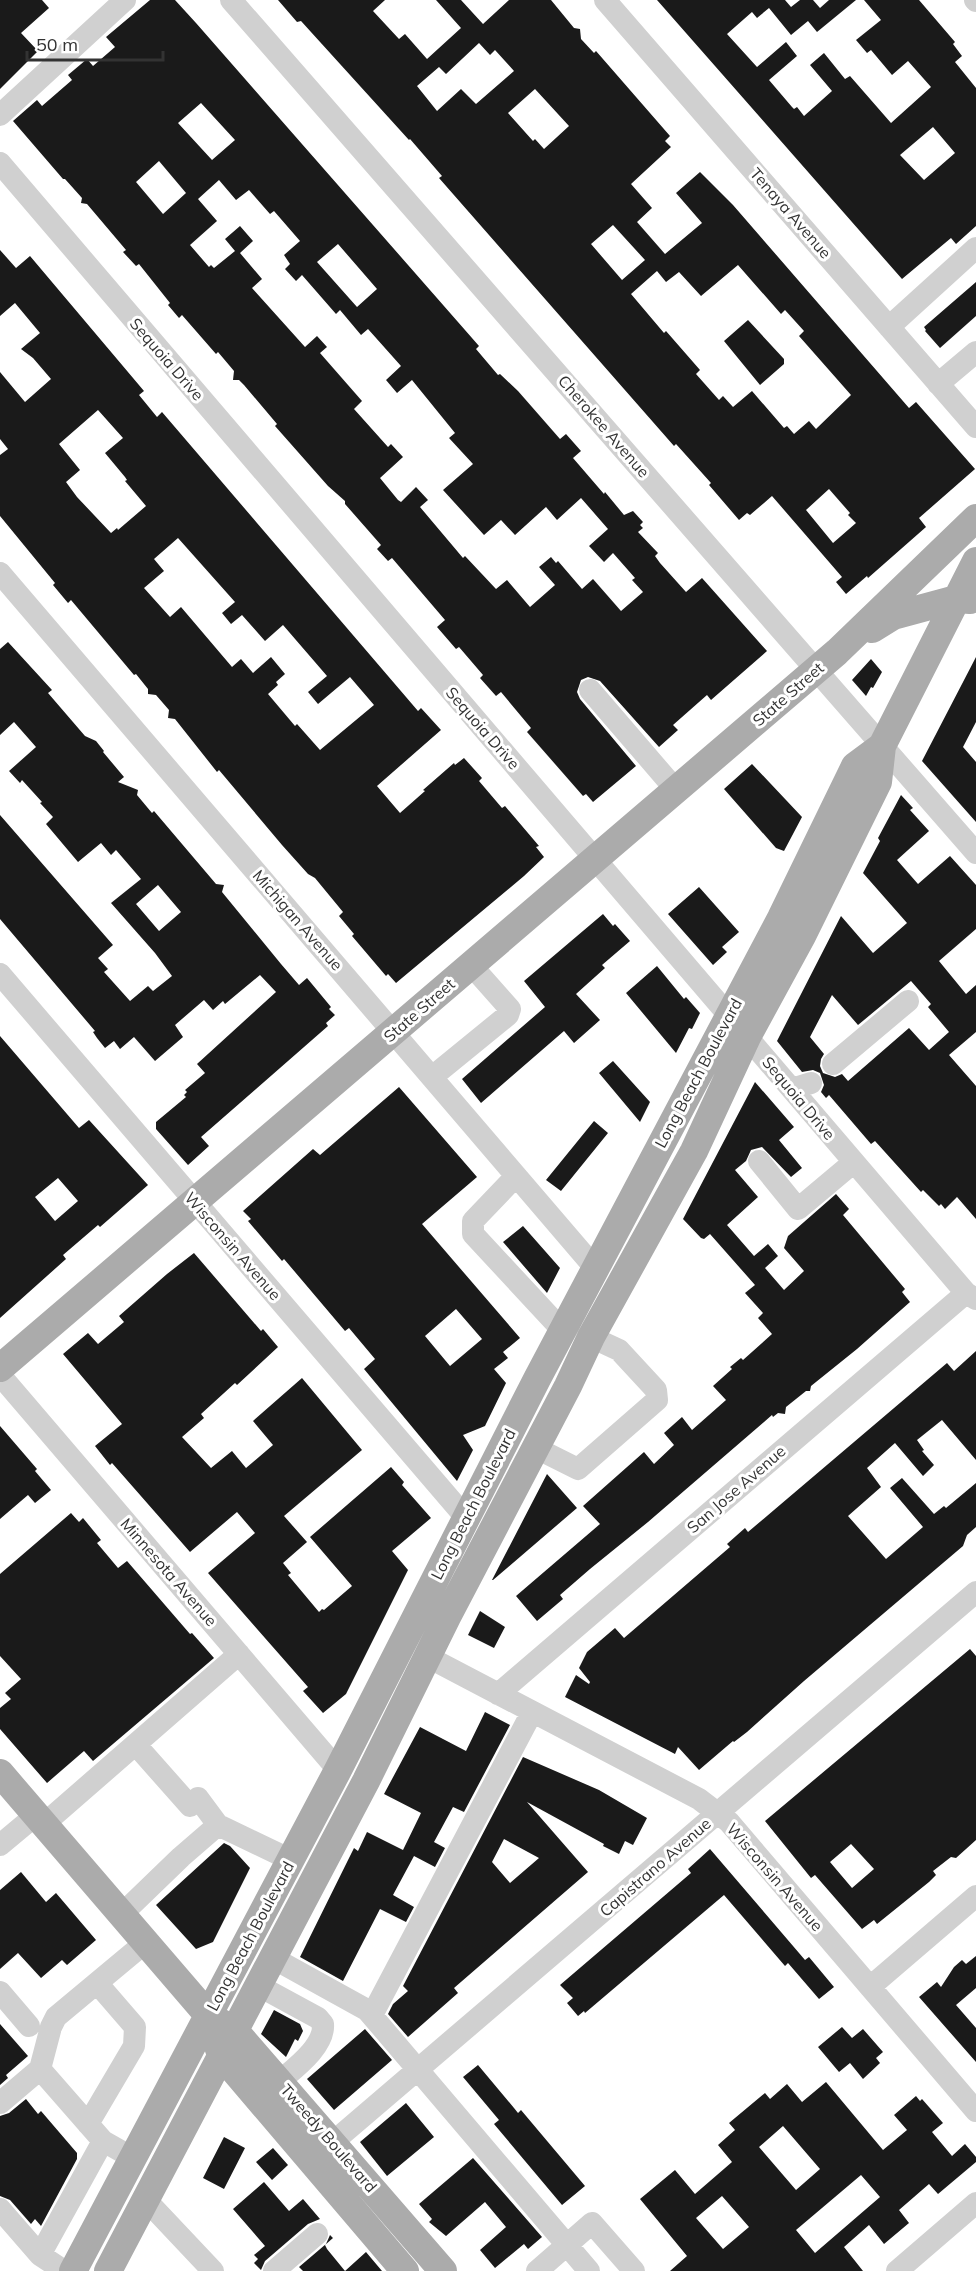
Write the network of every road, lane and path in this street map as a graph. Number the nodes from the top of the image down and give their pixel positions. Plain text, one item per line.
1 (124, 0) edge
2 (231, 0) edge
3 (605, 0) edge
4 (0, 115) edge
5 (0, 163) edge
6 (976, 248) edge
7 (889, 327) junction
8 (976, 352) edge
9 (938, 384) junction
10 (976, 427) edge
11 (976, 518) edge
12 (976, 561) edge
13 (0, 573) edge
14 (966, 600) edge
15 (837, 652) junction
16 (816, 670) junction
17 (590, 690) dead end
18 (882, 746) junction
19 (676, 790) junction
20 (976, 853) edge
21 (595, 859) junction
22 (471, 965) junction
23 (0, 974) edge
24 (908, 1001) dead end
25 (729, 1016) junction
26 (393, 1032) junction
27 (747, 1037) junction
28 (833, 1064) dead end
29 (432, 1077) junction
30 (759, 1161) dead end
31 (854, 1162) junction
32 (516, 1176) junction
33 (195, 1202) junction
34 (595, 1268) junction
35 (971, 1296) edge
36 (563, 1331) junction
37 (591, 1337) junction
38 (0, 1368) edge
39 (0, 1375) edge
40 (536, 1448) junction
41 (466, 1519) junction
42 (976, 1592) edge
43 (447, 1617) junction
44 (239, 1654) junction
45 (428, 1657) junction
46 (498, 1694) junction
47 (532, 1712) junction
48 (136, 1744) junction
49 (338, 1770) junction
50 (1, 1775) edge
51 (717, 1813) junction
52 (40, 1820) junction
53 (218, 1826) junction
54 (0, 1845) edge
55 (291, 1860) junction
56 (976, 1896) edge
57 (122, 1914) junction
58 (146, 1942) junction
59 (273, 1958) junction
60 (97, 1983) junction
61 (259, 1986) junction
62 (870, 1987) junction
63 (0, 1992) edge
64 (208, 2015) junction
65 (372, 2015) junction
66 (29, 2025) dead end
67 (235, 2031) junction
68 (221, 2055) junction
69 (40, 2069) junction
70 (417, 2070) junction
71 (285, 2077) junction
72 (0, 2103) edge
73 (976, 2111) edge
74 (88, 2124) junction
75 (103, 2141) junction
76 (333, 2142) junction
77 (133, 2158) junction
78 (146, 2200) junction
79 (976, 2203) edge
80 (0, 2209) edge
81 (318, 2234) dead end
82 (567, 2245) junction
83 (40, 2255) junction
84 (110, 2270) edge
85 (64, 2271) edge
86 (73, 2271) edge
87 (213, 2271) edge
88 (274, 2271) edge
89 (405, 2271) edge
90 (443, 2271) edge
91 (537, 2271) edge
92 (589, 2271) edge
93 (634, 2271) edge
94 (897, 2271) edge

1 - 4 street
2 - 16 street, Cherokee Avenue
3 - 7 street, Tenaya Avenue
5 - 21 street, Sequoia Drive
6 - 7 street
7 - 9 street, Tenaya Avenue
8 - 9 street
9 - 10 street, Tenaya Avenue
11 - 15 main road, State Street
12 - 14 main road, Long Beach Boulevard
13 - 26 street, Michigan Avenue
14 - 15 main road, State Street
14 - 18 main road, Long Beach Boulevard
15 - 16 main road, State Street
16 - 18 street, Cherokee Avenue
16 - 19 main road, State Street
17 - 19 street
18 - 20 street, Cherokee Avenue
18 - 25 main road, Long Beach Boulevard
18 - 27 main road, Long Beach Boulevard
19 - 21 main road, State Street
21 - 22 main road, State Street
21 - 25 street, Sequoia Drive
22 - 26 main road, State Street
22 - 29 street
23 - 33 street, Wisconsin Avenue
24 - 28 street
25 - 27 street, Sequoia Drive
25 - 34 main road, Long Beach Boulevard
26 - 29 street, Michigan Avenue
26 - 33 main road, State Street
27 - 31 street, Sequoia Drive
27 - 37 main road, Long Beach Boulevard
29 - 32 street, Michigan Avenue
30 - 31 street
31 - 35 street, Sequoia Drive
32 - 34 street, Michigan Avenue
32 - 36 street
33 - 38 main road, State Street
33 - 41 street, Wisconsin Avenue
34 - 36 main road, Long Beach Boulevard
35 - 46 street, San Jose Avenue
36 - 41 main road, Long Beach Boulevard
37 - 40 main road, Long Beach Boulevard
37 - 40 street
39 - 44 street, Minnesota Avenue
40 - 43 main road, Long Beach Boulevard
41 - 43 main road
41 - 49 main road, Long Beach Boulevard
42 - 51 street, Capistrano Avenue
43 - 45 main road, Long Beach Boulevard
44 - 48 street
44 - 49 street, Minnesota Avenue
45 - 46 street, Wisconsin Avenue
45 - 59 main road, Long Beach Boulevard
46 - 47 street, Wisconsin Avenue
47 - 51 street, Wisconsin Avenue
47 - 65 street
48 - 52 street
48 - 53 street
49 - 55 main road, Long Beach Boulevard
50 - 52 main road, Tweedy Boulevard
51 - 62 street, Wisconsin Avenue
51 - 70 street, Capistrano Avenue
52 - 54 street
52 - 57 main road, Tweedy Boulevard
53 - 55 street
53 - 57 street
55 - 64 main road, Long Beach Boulevard
56 - 62 street
57 - 58 main road, Tweedy Boulevard
58 - 60 street
58 - 64 main road, Tweedy Boulevard
59 - 61 main road, Long Beach Boulevard
59 - 65 street
60 - 69 street
60 - 74 street
61 - 67 main road, Long Beach Boulevard
61 - 71 street
62 - 73 street, Wisconsin Avenue
63 - 66 street
64 - 67 main road, Tweedy Boulevard
64 - 68 main road, Tweedy Boulevard
64 - 77 main road, Long Beach Boulevard
65 - 70 street
67 - 68 main road, Long Beach Boulevard
67 - 71 main road, Tweedy Boulevard
68 - 78 main road, Long Beach Boulevard
68 - 89 main road, Tweedy Boulevard
69 - 72 street
69 - 74 street
70 - 76 street, Capistrano Avenue
70 - 82 street
71 - 76 main road, Tweedy Boulevard
74 - 75 street
75 - 77 street
75 - 83 street
76 - 90 main road, Tweedy Boulevard
77 - 86 main road, Long Beach Boulevard
78 - 84 main road, Long Beach Boulevard
78 - 87 street
79 - 94 street
80 - 83 street
81 - 88 street
82 - 91 street
82 - 92 street
82 - 93 street
83 - 85 street

